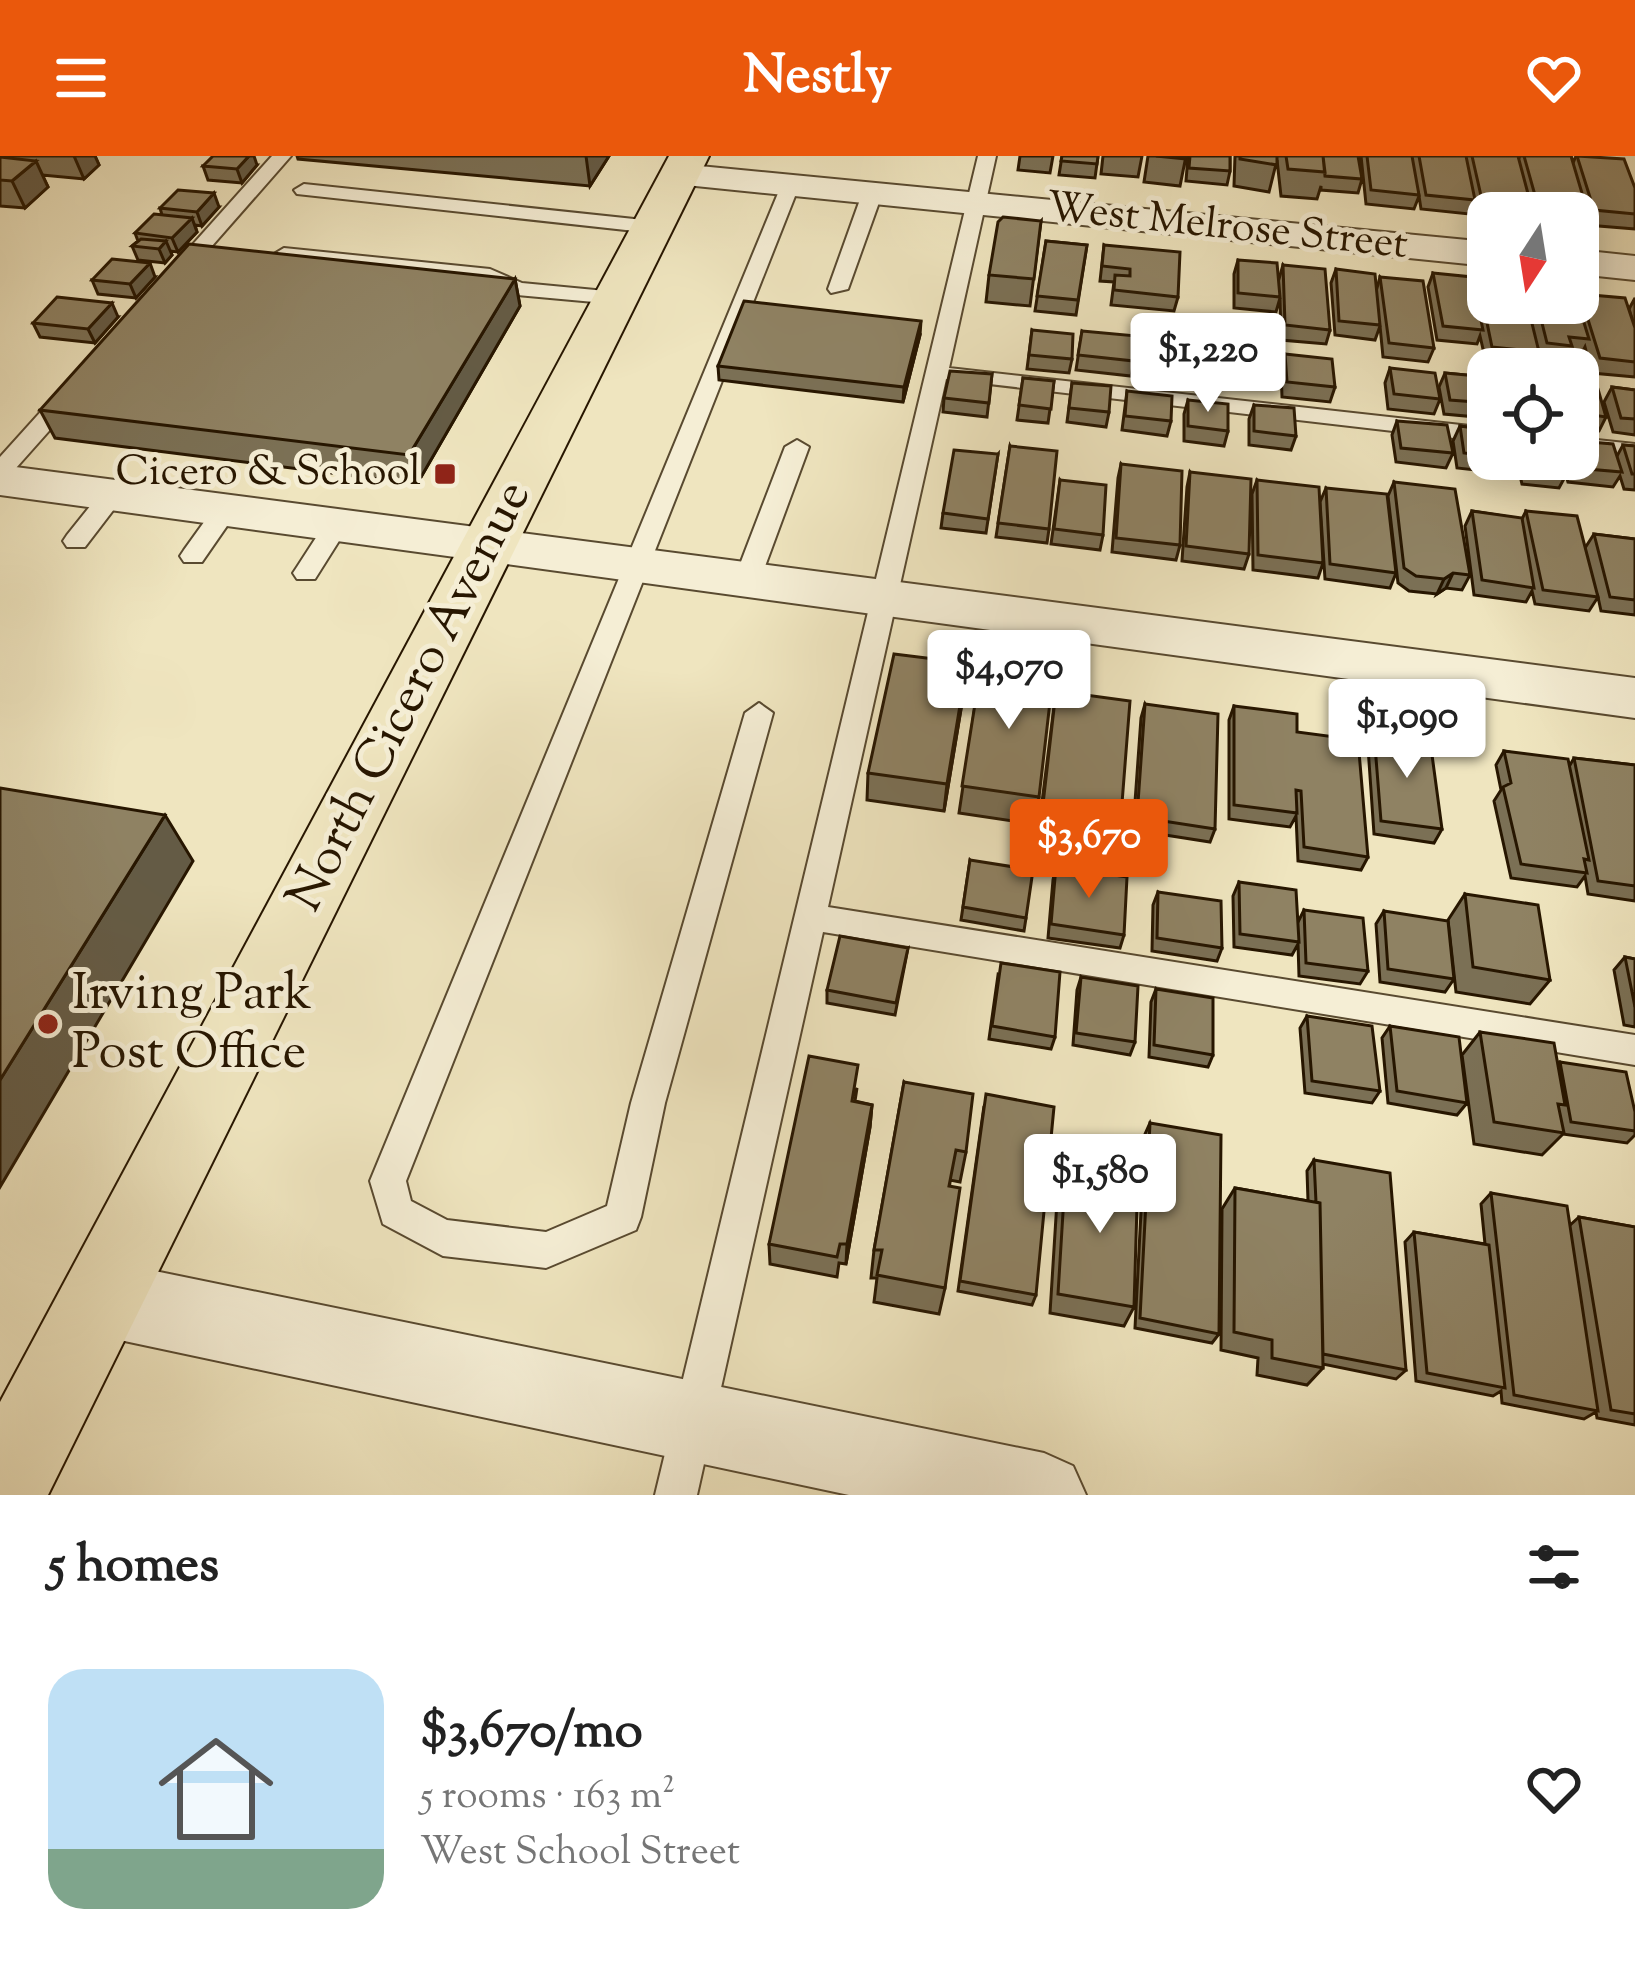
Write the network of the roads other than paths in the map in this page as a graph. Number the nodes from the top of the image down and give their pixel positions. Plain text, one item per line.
1 (282, 156) edge
2 (987, 156) edge
3 (684, 166) edge
4 (790, 186) junction
5 (304, 190) dead end
6 (872, 194) junction
7 (976, 204) junction
8 (653, 227) junction
9 (1467, 252) edge
10 (284, 254) edge
11 (1599, 264) edge
12 (1635, 268) edge
13 (838, 289) dead end
14 (161, 291) edge
15 (616, 298) junction
16 (937, 373) junction
17 (86, 376) edge
18 (1467, 433) edge
19 (797, 447) dead end
20 (1599, 448) edge
21 (1635, 452) edge
22 (0, 476) edge
23 (112, 495) junction
24 (226, 510) junction
25 (337, 525) junction
26 (76, 541) dead end
27 (489, 544) junction
28 (193, 556) dead end
29 (636, 565) junction
30 (306, 573) dead end
31 (747, 580) junction
32 (885, 598) junction
33 (1635, 698) edge
34 (759, 713) dead end
35 (810, 916) junction
36 (1635, 1050) edge
37 (100, 1298) junction
38 (684, 1458) edge
39 (1, 1490) edge
40 (1044, 1495) edge

1 - 14 lane
2 - 7 lane
3 - 4 street, West Melrose Street
3 - 8 main road, North Cicero Avenue
4 - 6 street, West Melrose Street
4 - 29 lane
5 - 8 lane
6 - 7 street, West Melrose Street
6 - 13 lane
7 - 9 street, West Melrose Street
7 - 16 lane
8 - 15 main road, North Cicero Avenue
10 - 15 lane
11 - 12 street
15 - 27 main road, North Cicero Avenue
16 - 18 lane
16 - 32 lane
17 - 22 lane
19 - 31 lane
20 - 21 lane
22 - 23 street
23 - 24 street
23 - 26 lane
24 - 25 street
24 - 28 lane
25 - 27 street
25 - 30 lane
27 - 29 street
27 - 37 main road, North Cicero Avenue
29 - 31 street
29 - 34 lane
31 - 32 street
32 - 33 street
32 - 35 lane
35 - 36 lane
35 - 38 lane
37 - 38 street
37 - 39 main road, North Cicero Avenue
38 - 40 street

